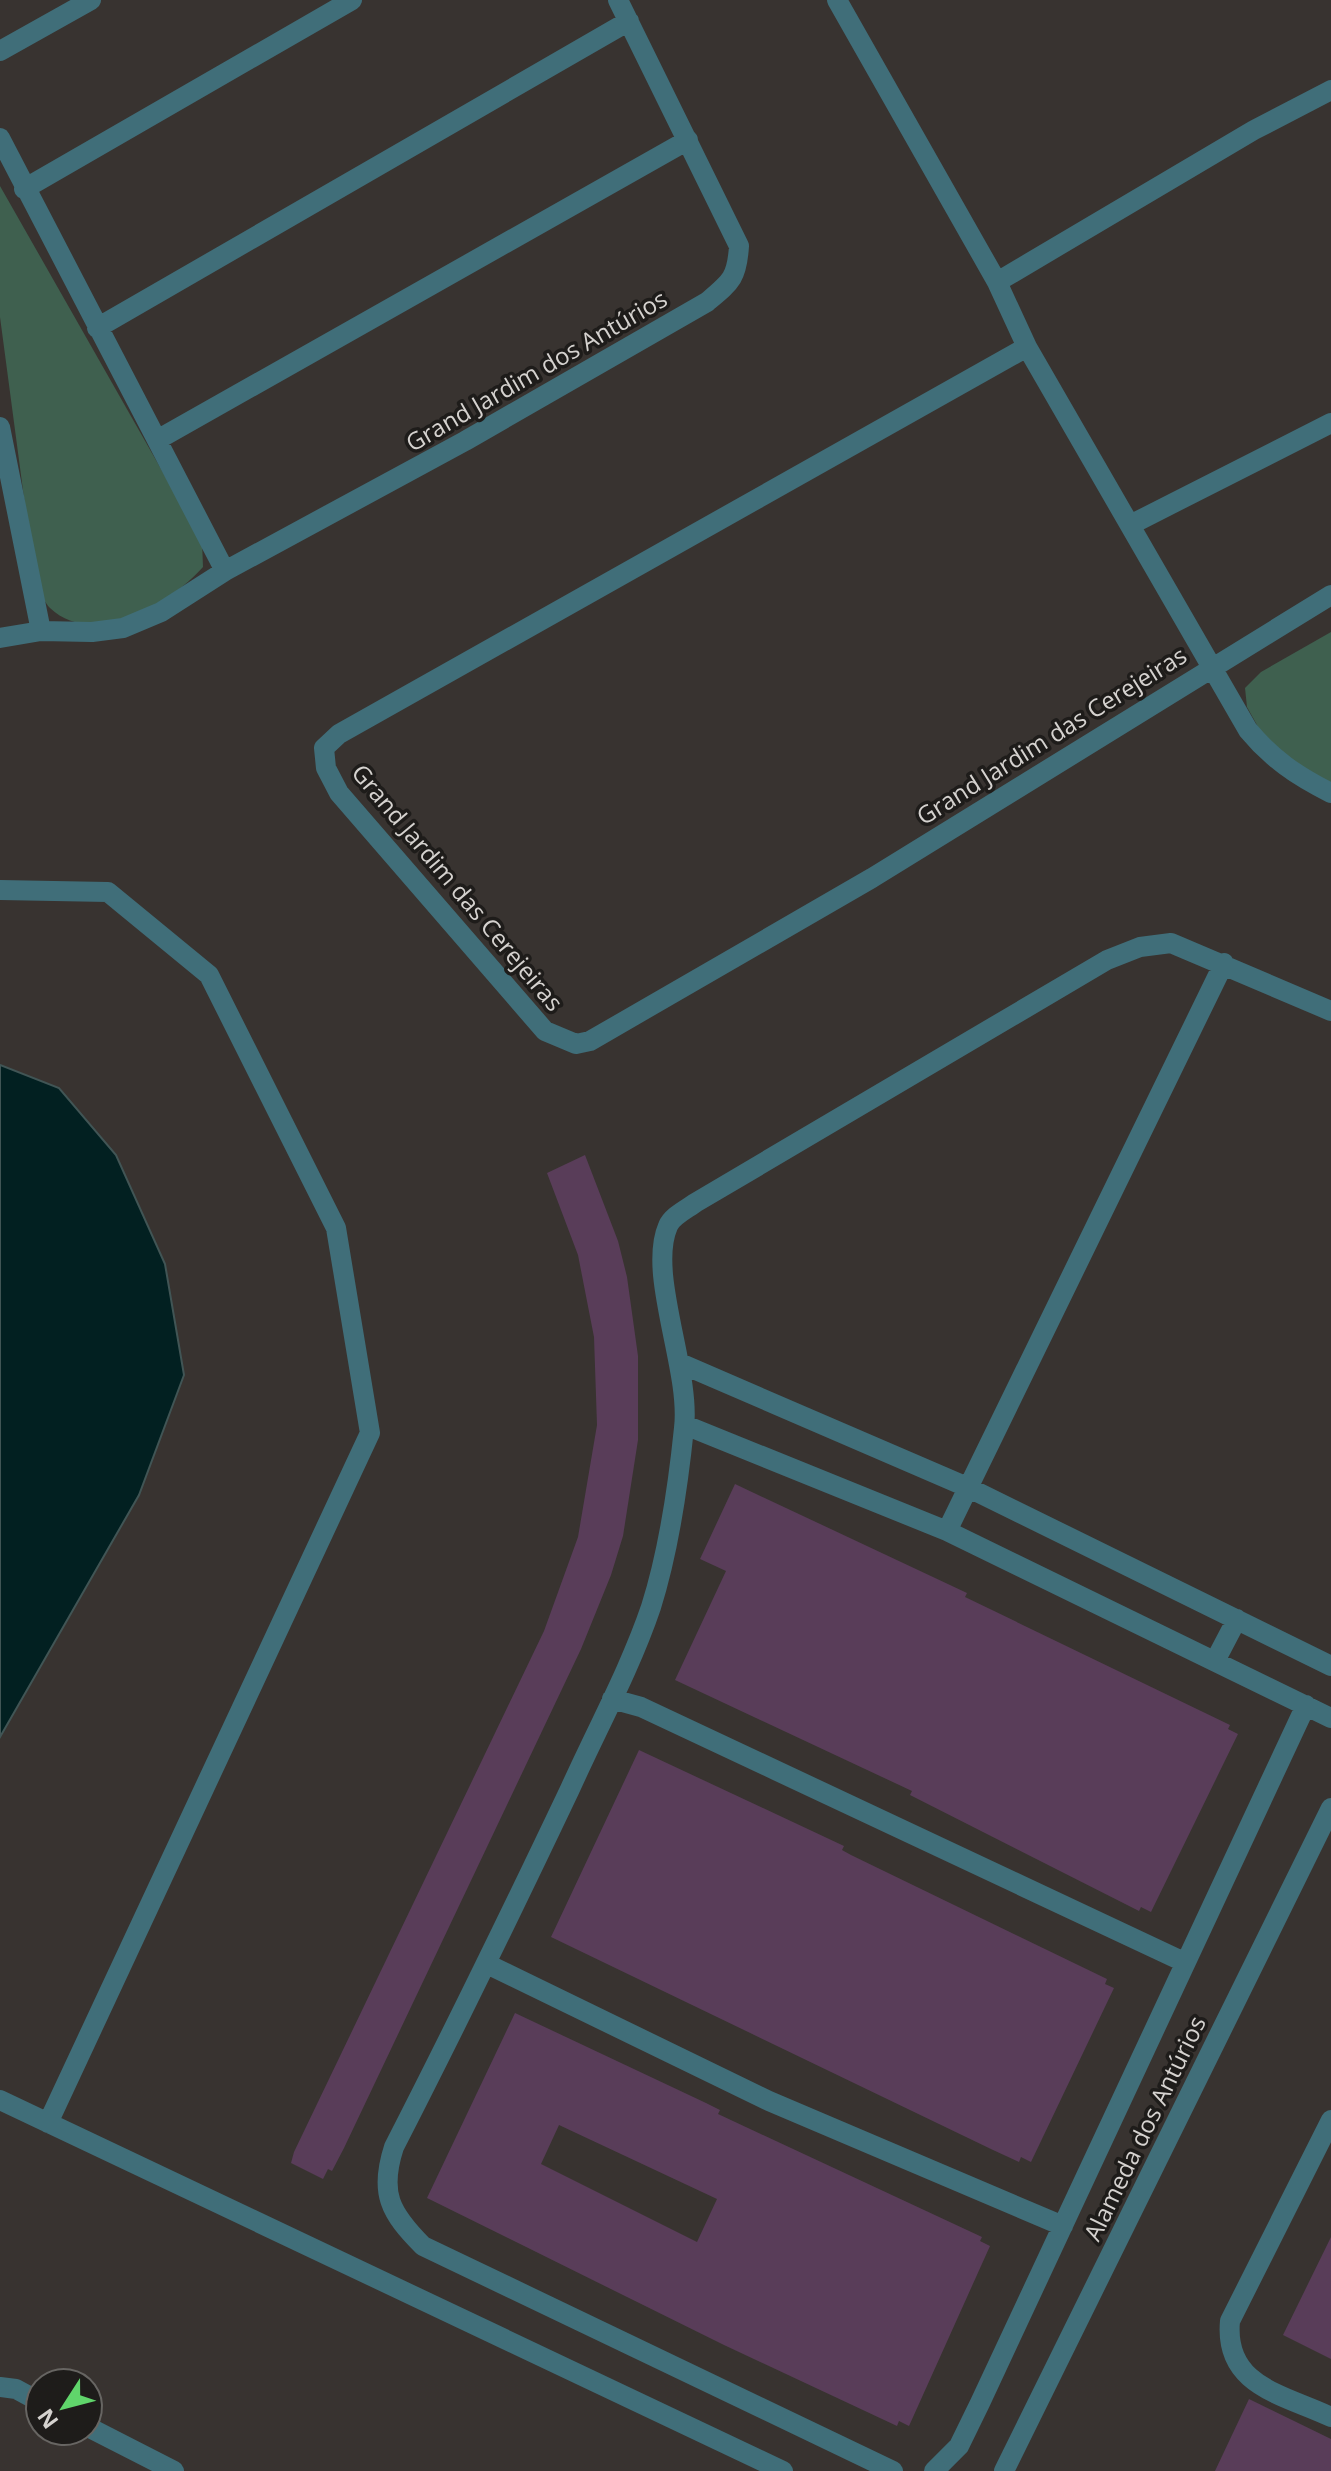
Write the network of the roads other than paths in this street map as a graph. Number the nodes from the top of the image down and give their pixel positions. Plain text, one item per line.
1 (91, 0) edge
2 (352, 0) edge
3 (618, 0) edge
4 (837, 0) edge
5 (629, 21) junction
6 (0, 51) edge
7 (1331, 90) edge
8 (0, 138) edge
9 (688, 140) junction
10 (24, 189) junction
11 (997, 282) junction
12 (97, 328) junction
13 (1027, 347) junction
14 (1331, 423) edge
15 (0, 427) edge
16 (157, 440) junction
17 (1130, 525) junction
18 (225, 571) junction
19 (1331, 595) edge
20 (41, 631) junction
21 (0, 638) edge
22 (1211, 666) junction
23 (1331, 793) edge
24 (0, 890) edge
25 (1224, 963) junction
26 (1331, 1011) edge
27 (682, 1364) junction
28 (685, 1425) junction
29 (967, 1487) junction
30 (947, 1531) junction
31 (1237, 1619) junction
32 (1215, 1661) junction
33 (1329, 1661) edge
34 (612, 1699) junction
35 (1306, 1705) junction
36 (1331, 1718) edge
37 (1331, 1808) edge
38 (1184, 1962) junction
39 (487, 1964) junction
40 (0, 2100) edge
41 (1331, 2120) edge
42 (48, 2123) junction
43 (1063, 2226) junction
44 (0, 2387) edge
45 (24, 2393) edge
46 (1331, 2417) edge
47 (104, 2435) edge
48 (174, 2471) edge
49 (783, 2471) edge
50 (893, 2471) edge
51 (934, 2471) edge
52 (1004, 2471) edge

1 - 6 street
2 - 10 street
3 - 5 street, Grand Jardim dos Antúrios
4 - 11 street, Grand Jardim das Cerejeiras
5 - 9 street, Grand Jardim dos Antúrios
5 - 12 street
7 - 11 street
8 - 10 street
9 - 16 street
9 - 18 street, Grand Jardim dos Antúrios
10 - 12 street
11 - 13 street, Grand Jardim das Cerejeiras
12 - 16 street
13 - 17 street, Grand Jardim das Cerejeiras
13 - 22 street, Grand Jardim das Cerejeiras
14 - 17 street
15 - 20 street
16 - 18 street
17 - 22 street, Grand Jardim das Cerejeiras
18 - 20 street, Grand Jardim dos Antúrios
19 - 22 street
20 - 21 street, Grand Jardim dos Antúrios
22 - 23 street
24 - 42 street
25 - 26 street
25 - 27 street
25 - 29 street
27 - 28 street
27 - 29 street
28 - 30 street
28 - 34 street
29 - 30 street
29 - 31 street
30 - 32 street
31 - 32 street
31 - 33 street
32 - 35 street
34 - 38 street
34 - 39 street
35 - 36 street
35 - 38 street
37 - 52 street, Alameda dos Antúrios
38 - 43 street
39 - 43 street
39 - 50 street
40 - 42 street
41 - 46 street
42 - 49 street
43 - 51 street
44 - 45 street
47 - 48 street

